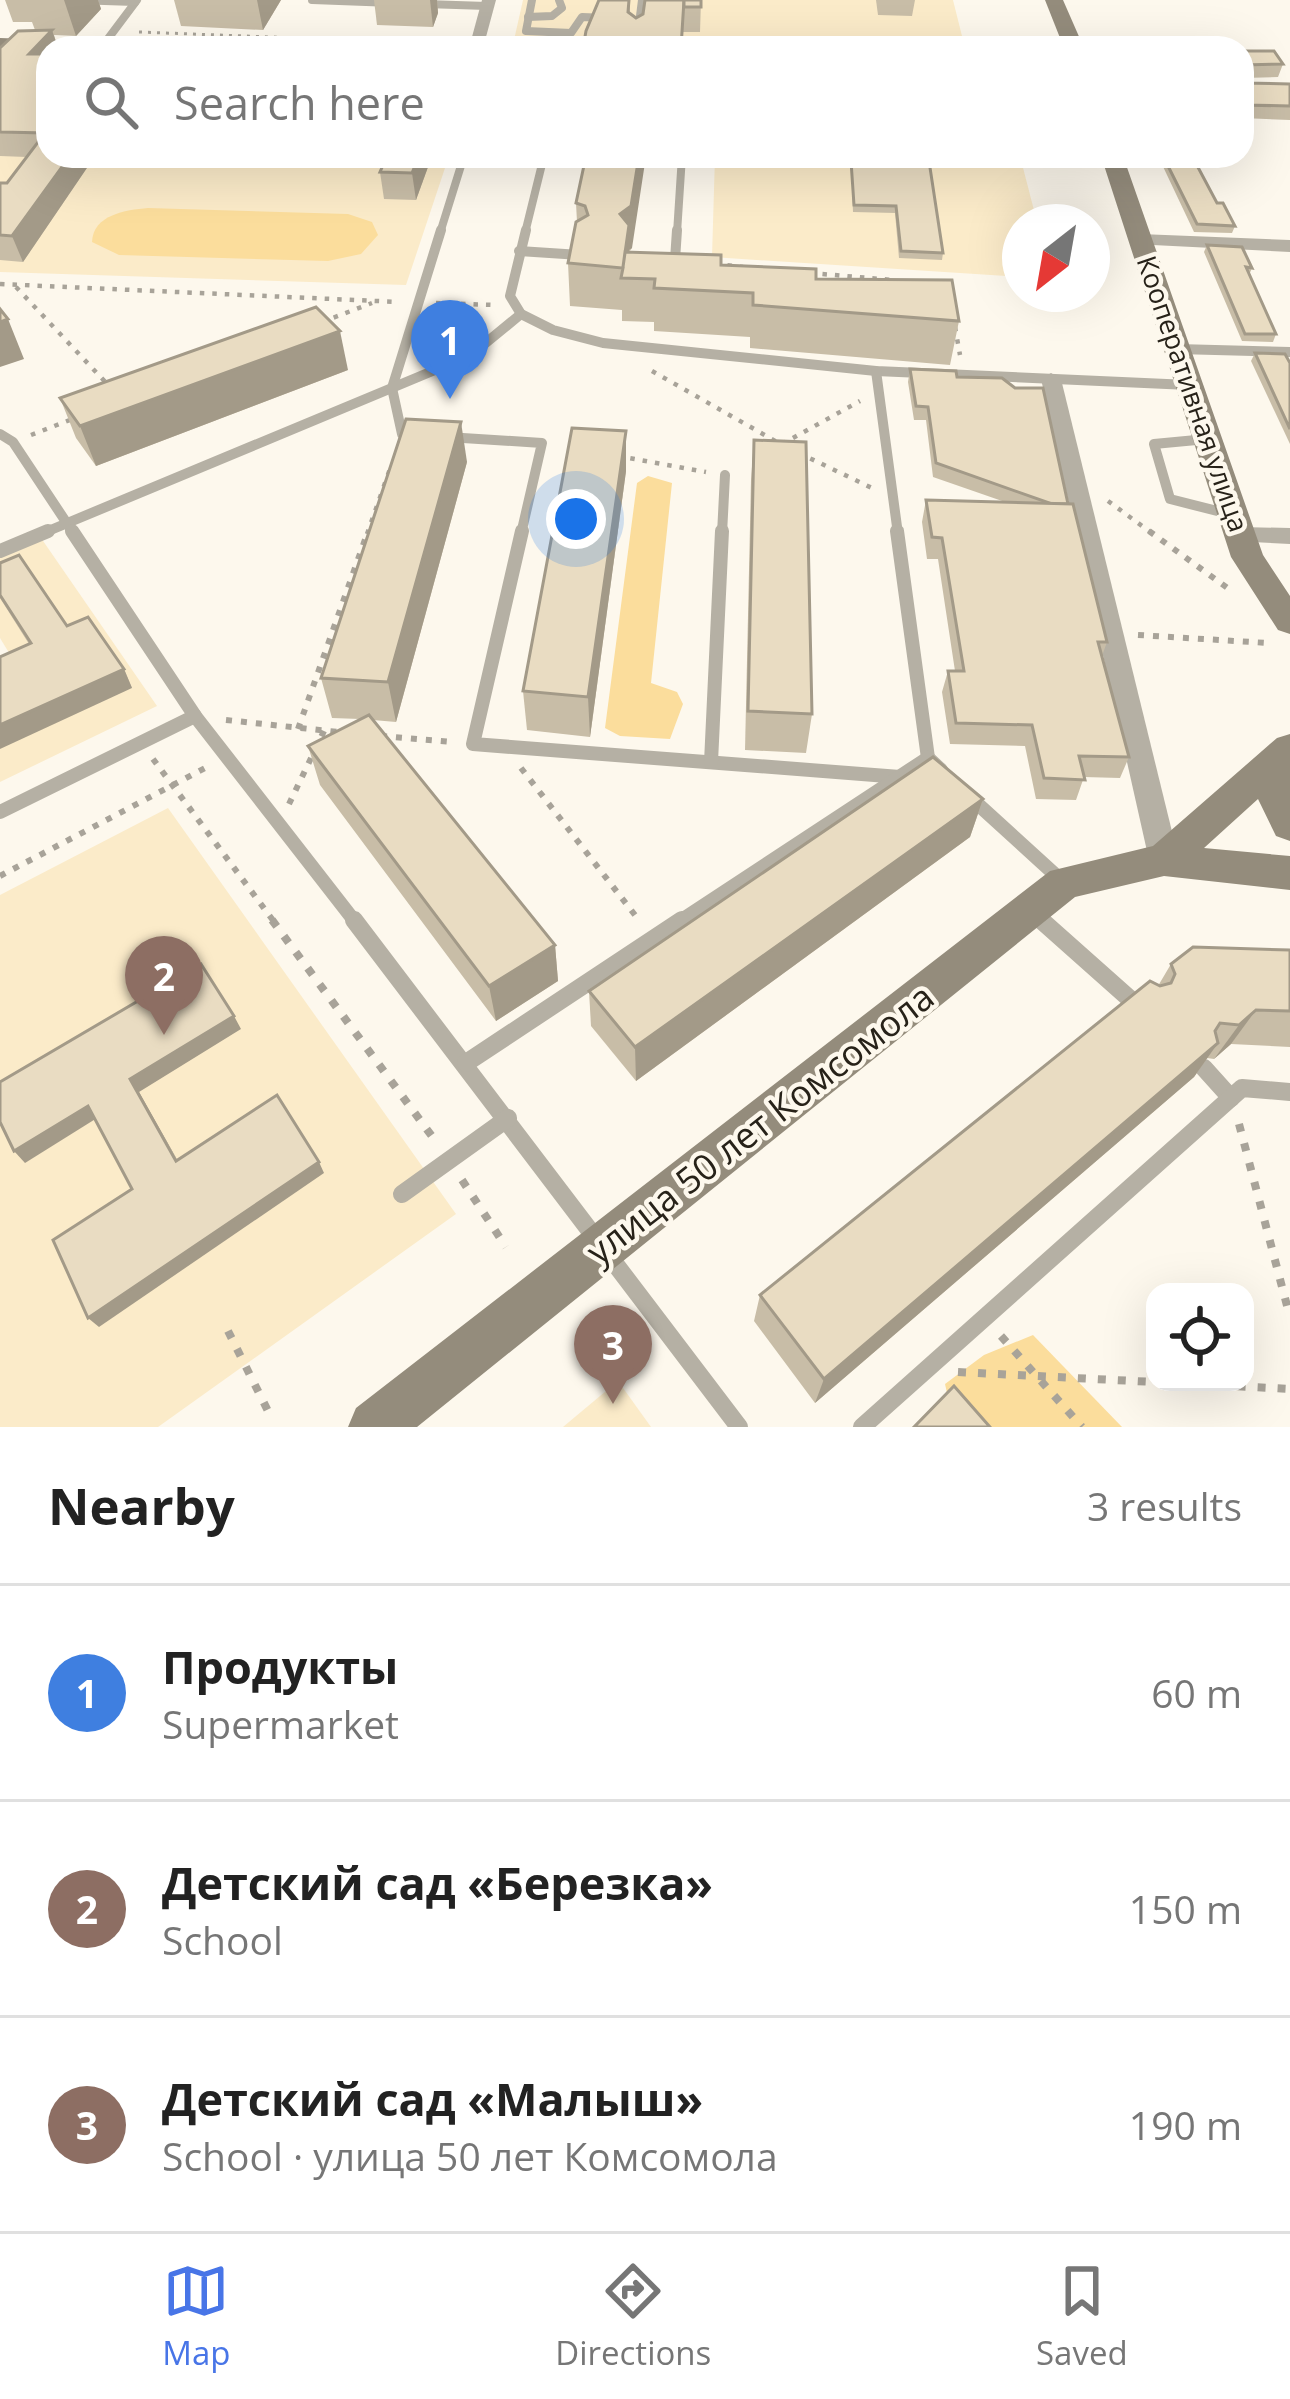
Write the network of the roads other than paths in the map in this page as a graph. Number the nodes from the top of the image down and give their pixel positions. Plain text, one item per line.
1 (74, 0) edge
2 (312, 0) edge
3 (532, 0) edge
4 (559, 0) edge
5 (642, 0) edge
6 (1054, 0) edge
7 (136, 1) edge
8 (352, 1) edge
9 (398, 3) dead end
10 (488, 3) edge
11 (425, 4) dead end
12 (528, 16) junction
13 (639, 19) junction
14 (113, 36) edge
15 (479, 36) edge
16 (637, 36) edge
17 (1068, 36) edge
18 (460, 168) edge
19 (541, 168) edge
20 (681, 168) edge
21 (1116, 168) edge
22 (1140, 240) junction
23 (1290, 246) edge
24 (519, 251) junction
25 (580, 255) edge
26 (653, 259) edge
27 (519, 310) junction
28 (1177, 349) junction
29 (1290, 352) edge
30 (876, 371) junction
31 (1051, 380) junction
32 (1189, 386) junction
33 (392, 388) junction
34 (6, 438) edge
35 (1207, 439) junction
36 (725, 476) road end
37 (68, 523) junction
38 (1236, 525) junction
39 (1290, 536) edge
40 (0, 551) edge
41 (1290, 622) edge
42 (195, 716) junction
43 (1290, 748) edge
44 (928, 758) junction
45 (711, 762) junction
46 (900, 777) junction
47 (0, 812) edge
48 (1290, 826) edge
49 (1164, 860) junction
50 (1290, 872) edge
51 (1047, 897) junction
52 (1140, 1008) edge
53 (466, 1063) junction
54 (1204, 1067) edge
55 (1290, 1092) edge
56 (1232, 1098) junction
57 (508, 1118) junction
58 (402, 1194) dead end
59 (605, 1245) junction
60 (375, 1427) edge
61 (739, 1427) edge
62 (862, 1427) edge

1 - 7 lane
2 - 8 lane
3 - 12 lane
4 - 12 lane
5 - 13 lane
6 - 17 street
7 - 14 lane
8 - 9 lane
10 - 11 lane
10 - 15 street
12 - 13 lane
13 - 16 lane
18 - 33 lane
19 - 24 lane
20 - 26 lane
21 - 22 street, Кооперативная улица
22 - 23 street
22 - 28 street, Кооперативная улица
24 - 25 lane
24 - 27 lane
27 - 30 lane
27 - 33 lane
28 - 29 lane
28 - 32 street, Кооперативная улица
30 - 31 lane
30 - 44 lane
31 - 32 lane
31 - 49 street
32 - 35 street, Кооперативная улица
33 - 37 lane
33 - 45 lane
34 - 37 lane
35 - 38 street, Кооперативная улица
35 - 38 lane
36 - 45 lane
37 - 40 lane
37 - 42 lane
38 - 39 street
38 - 41 street, Кооперативная улица
42 - 47 lane
42 - 53 lane
43 - 48 street
43 - 49 street
44 - 46 lane
44 - 51 lane
45 - 46 lane
46 - 53 lane
49 - 50 street
49 - 51 street, улица 50 лет Комсомола
51 - 52 lane
51 - 59 street, улица 50 лет Комсомола
53 - 57 lane
54 - 56 lane
55 - 56 lane
56 - 62 lane
57 - 58 lane
57 - 59 lane
59 - 60 street, улица 50 лет Комсомола
59 - 61 lane

